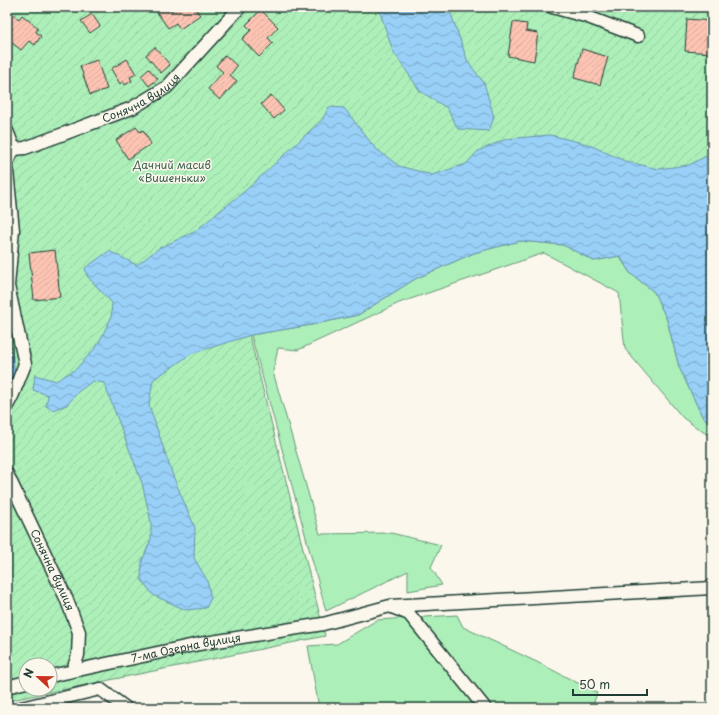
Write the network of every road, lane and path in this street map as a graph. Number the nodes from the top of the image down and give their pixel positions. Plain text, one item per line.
1 (240, 7) edge
2 (552, 7) edge
3 (638, 36) dead end
4 (7, 131) edge
5 (14, 148) junction
6 (7, 162) edge
7 (7, 171) edge
8 (7, 406) edge
9 (7, 474) edge
10 (712, 588) edge
11 (390, 606) junction
12 (73, 670) junction
13 (58, 674) edge
14 (18, 684) edge
15 (7, 687) edge
16 (22, 708) edge
17 (126, 708) edge
18 (485, 708) edge

1 - 5 street, Сонячна вулиця
2 - 3 street
4 - 5 street
5 - 6 street
7 - 8 street
9 - 12 street, Сонячна вулиця
10 - 11 street, 7-ма Озерна вулиця
11 - 12 street, 7-ма Озерна вулиця
11 - 18 street
12 - 13 street, 7-ма Озерна вулиця
14 - 15 street
16 - 17 street

